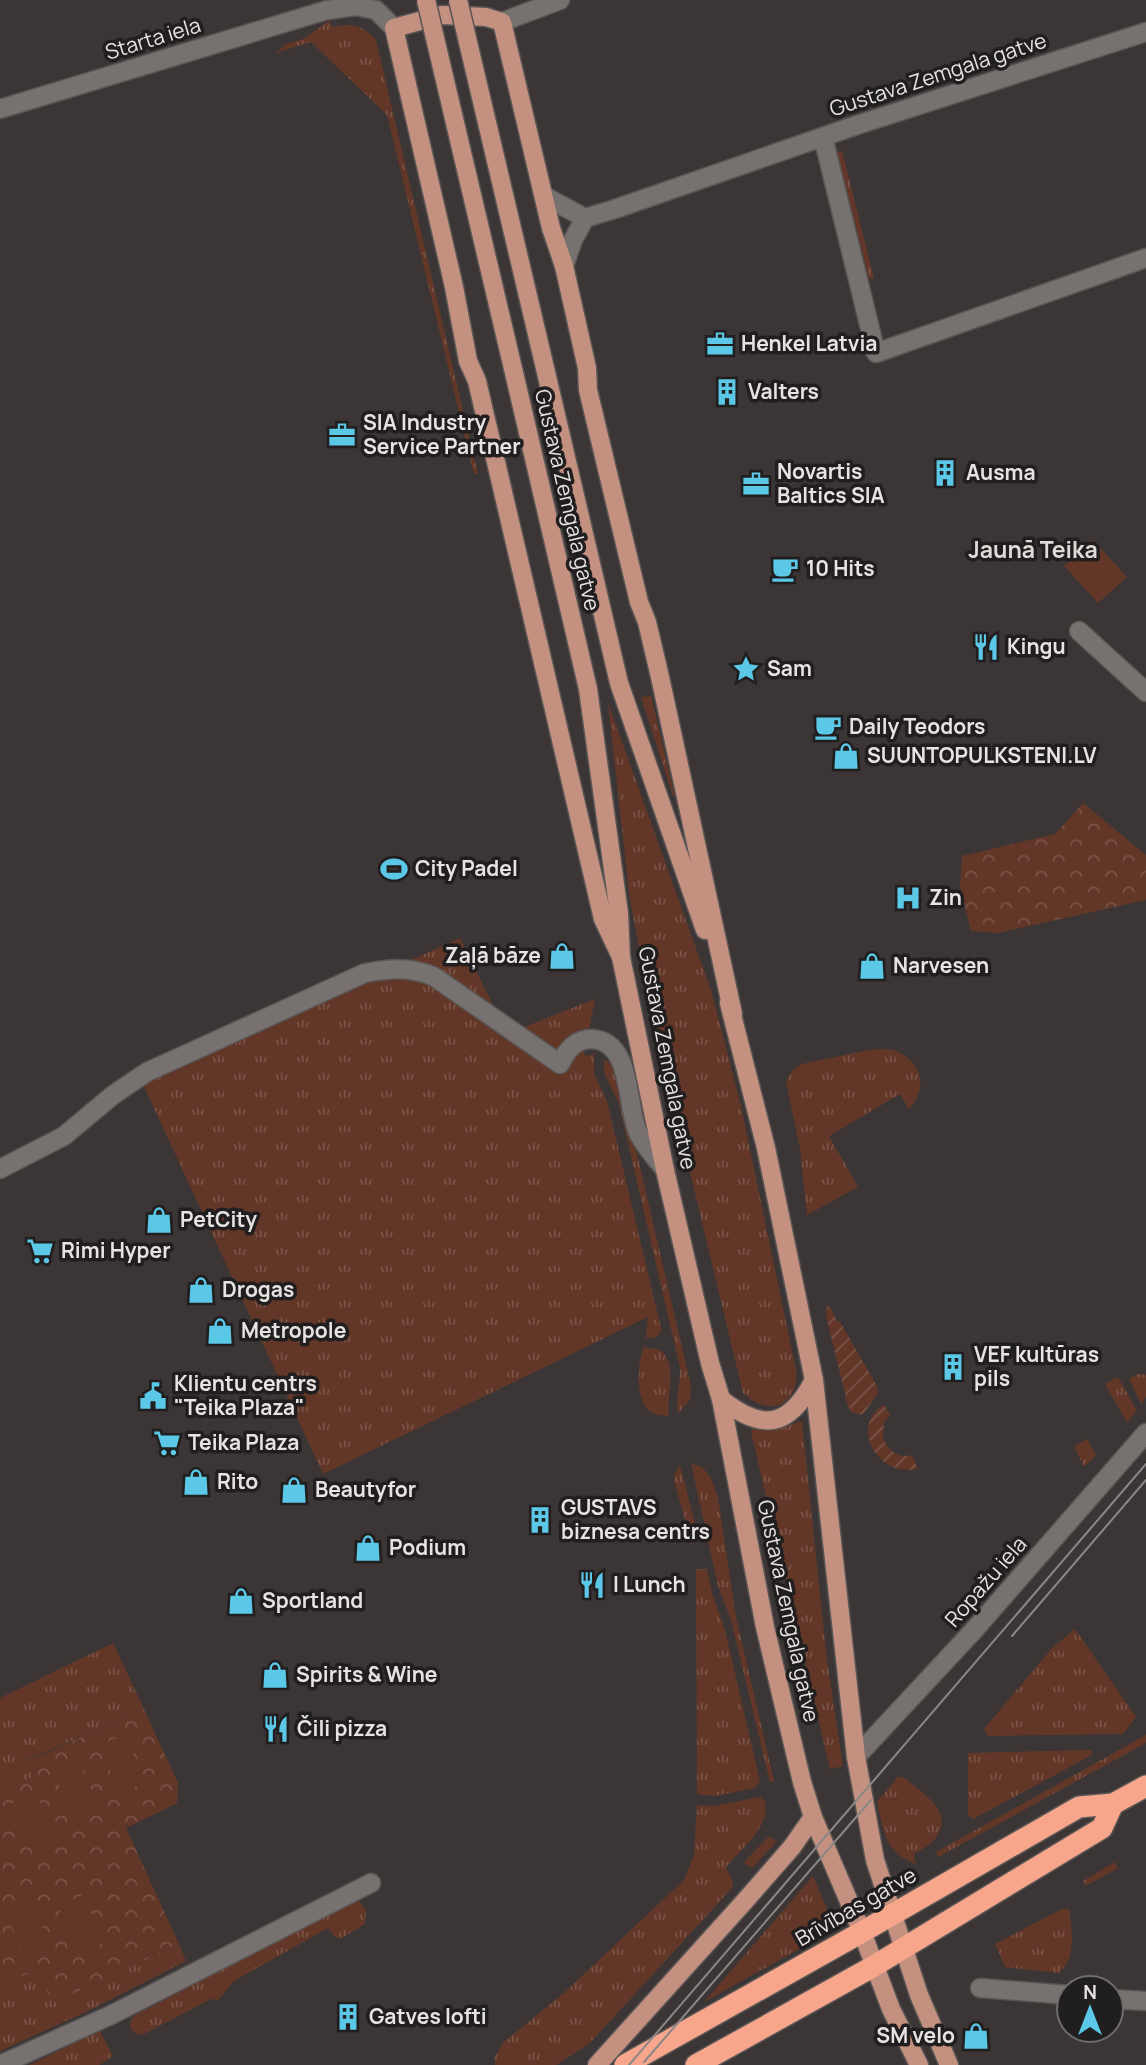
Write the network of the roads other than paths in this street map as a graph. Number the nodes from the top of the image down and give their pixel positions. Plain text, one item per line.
1 (426, 0) edge
2 (458, 0) edge
3 (560, 0) edge
4 (502, 22) junction
5 (394, 28) junction
6 (1146, 32) edge
7 (0, 109) edge
8 (823, 136) junction
9 (544, 196) junction
10 (585, 218) junction
11 (1146, 258) edge
12 (564, 266) junction
13 (1079, 631) dead end
14 (1146, 692) edge
15 (621, 957) junction
16 (733, 1014) junction
17 (0, 1169) edge
18 (665, 1170) junction
19 (814, 1380) junction
20 (721, 1399) junction
21 (1146, 1433) edge
22 (856, 1757) junction
23 (1146, 1786) edge
24 (1114, 1804) junction
25 (813, 1817) junction
26 (371, 1883) dead end
27 (893, 1915) junction
28 (862, 1933) junction
29 (904, 1948) junction
30 (874, 1966) junction
31 (980, 1988) dead end
32 (1055, 1994) edge
33 (1125, 2000) edge
34 (1146, 2001) edge
35 (0, 2065) edge
36 (597, 2065) edge
37 (625, 2065) edge
38 (696, 2065) edge
39 (919, 2065) edge
40 (948, 2065) edge

1 - 15 main road, Gustava Zemgala gatve, bridge
2 - 16 main road, Gustava Zemgala gatve, bridge
3 - 4 street
4 - 5 main road
4 - 9 main road
5 - 7 street, Starta iela
5 - 15 main road
6 - 8 street, Gustava Zemgala gatve
8 - 10 street, Gustava Zemgala gatve
8 - 11 street
9 - 10 street
9 - 12 main road
10 - 12 street
12 - 16 main road
13 - 14 street
15 - 18 main road, Gustava Zemgala gatve
16 - 19 main road, Gustava Zemgala gatve
17 - 18 street
18 - 20 main road, Gustava Zemgala gatve
19 - 20 main road
19 - 22 main road, Gustava Zemgala gatve
20 - 25 main road, Gustava Zemgala gatve
21 - 22 street, Ropažu iela
22 - 27 main road, Gustava Zemgala gatve
23 - 24 highway, Brīvības gatve
24 - 27 highway, Brīvības gatve
24 - 29 highway, Brīvības gatve
25 - 28 main road, Gustava Zemgala gatve
25 - 36 main road
26 - 35 street
27 - 28 highway, Brīvības gatve
27 - 29 main road, Gustava Zemgala gatve
28 - 30 main road, Gustava Zemgala gatve
28 - 37 highway, Brīvības gatve
29 - 30 highway, Brīvības gatve
29 - 40 main road, Gustava Zemgala gatve
30 - 38 highway, Brīvības gatve
30 - 39 main road, Gustava Zemgala gatve
31 - 32 street
33 - 34 street

